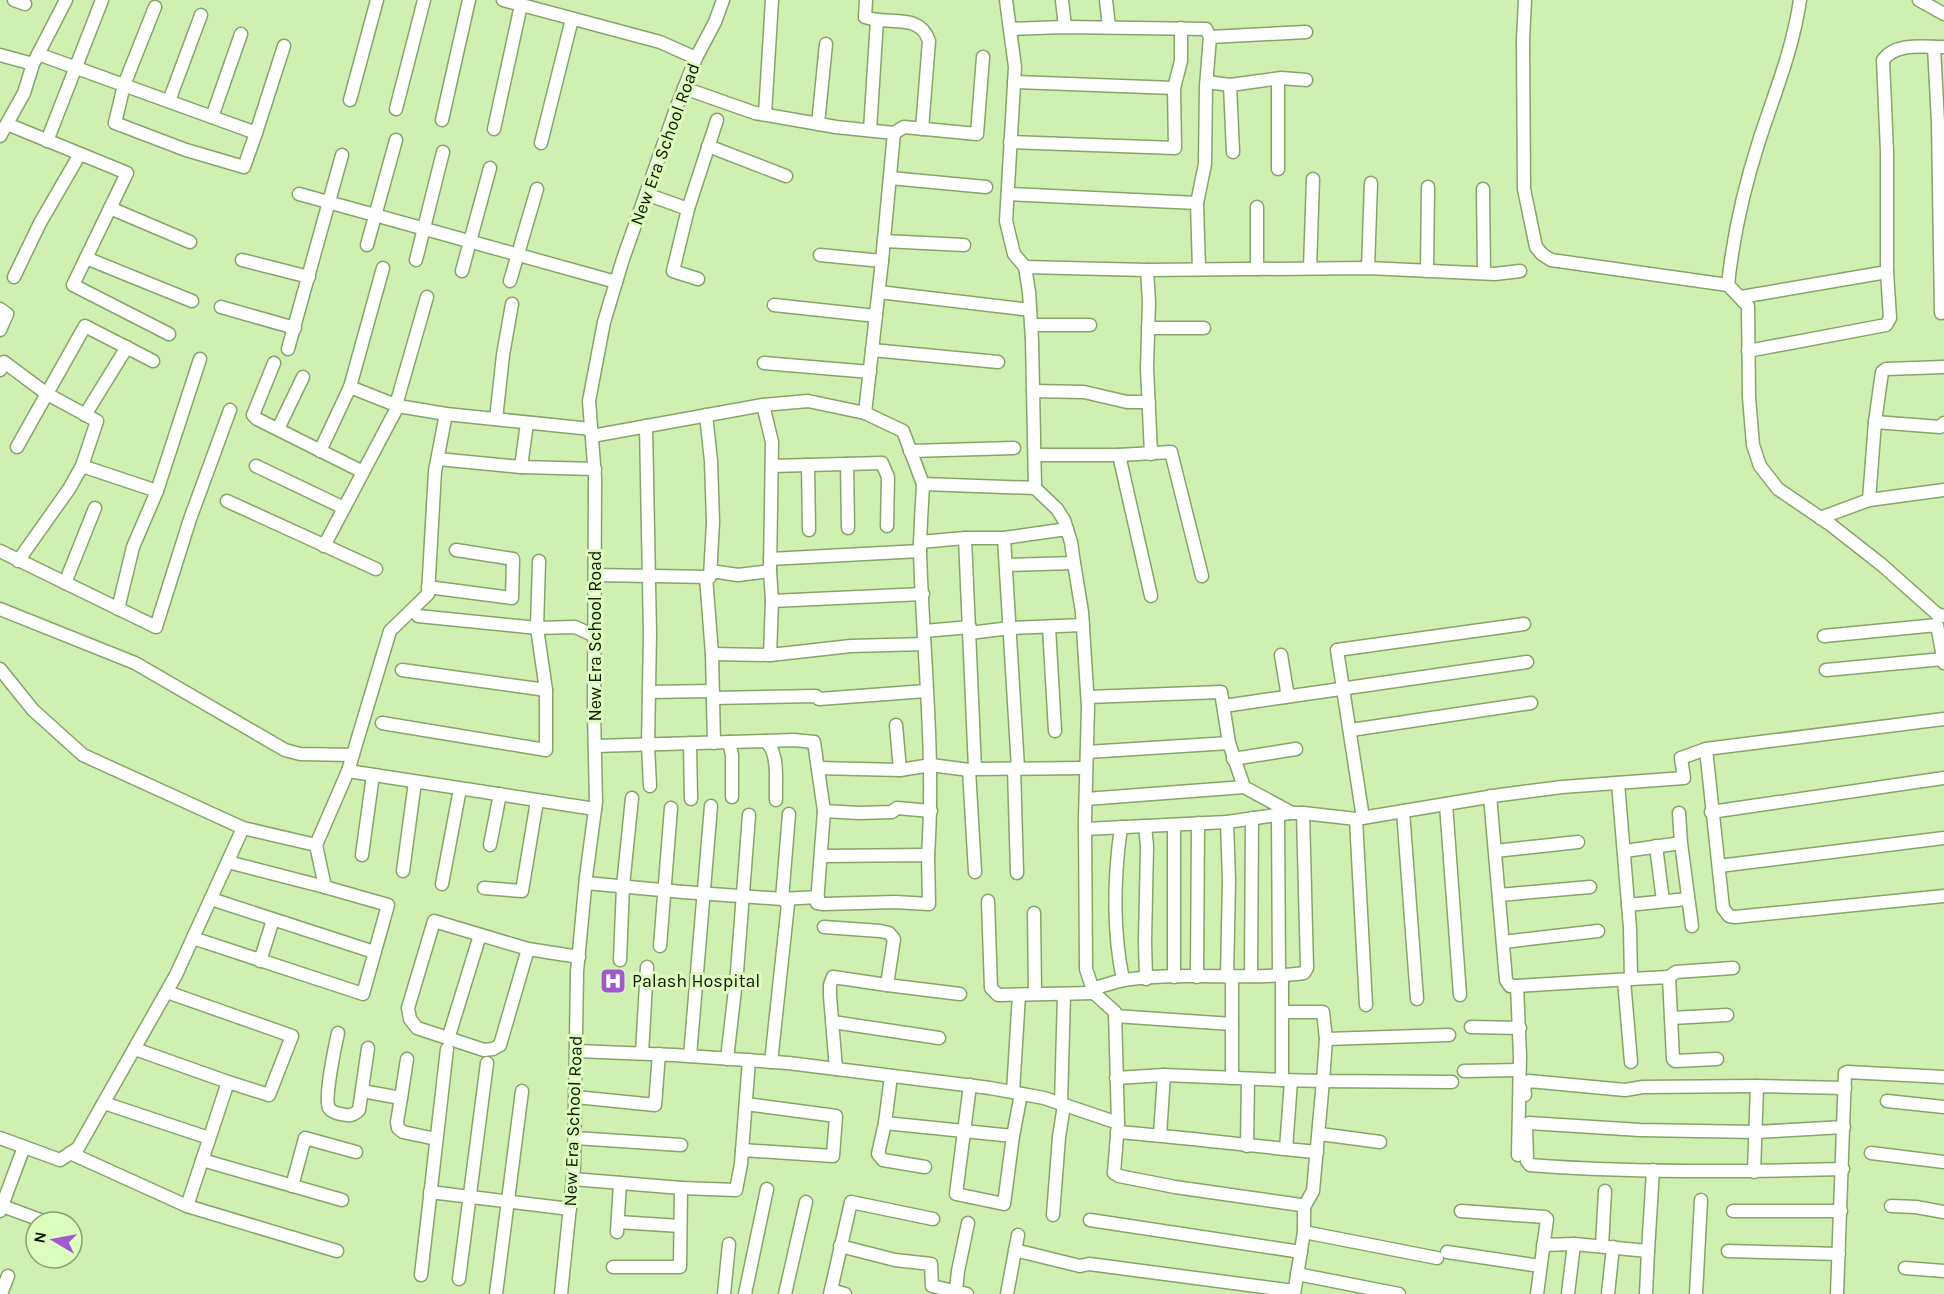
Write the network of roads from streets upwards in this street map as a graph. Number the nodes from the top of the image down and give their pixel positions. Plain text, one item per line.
1 (66, 0) edge
2 (102, 0) edge
3 (377, 0) edge
4 (424, 0) edge
5 (469, 0) edge
6 (503, 0) edge
7 (723, 0) edge
8 (772, 0) edge
9 (860, 0) edge
10 (866, 0) edge
11 (1006, 0) edge
12 (1062, 0) edge
13 (1106, 0) edge
14 (1525, 0) edge
15 (1800, 0) edge
16 (1918, 0) edge
17 (521, 5) junction
18 (155, 8) dead end
19 (1944, 14) edge
20 (201, 15) dead end
21 (572, 19) junction
22 (877, 20) junction
23 (1065, 27) junction
24 (1109, 27) junction
25 (1180, 28) junction
26 (1010, 29) junction
27 (1306, 32) dead end
28 (241, 34) dead end
29 (1210, 37) junction
30 (826, 44) dead end
31 (284, 46) dead end
32 (1939, 47) edge
33 (0, 55) edge
34 (983, 57) dead end
35 (696, 58) junction
36 (36, 59) junction
37 (75, 68) junction
38 (1278, 79) junction
39 (1306, 80) dead end
40 (1014, 82) junction
41 (1207, 82) junction
42 (124, 85) junction
43 (1230, 85) junction
44 (1174, 87) junction
45 (684, 88) junction
46 (350, 100) dead end
47 (169, 102) junction
48 (396, 109) dead end
49 (765, 114) junction
50 (212, 117) junction
51 (442, 120) dead end
52 (717, 120) dead end
53 (7, 124) junction
54 (818, 124) junction
55 (494, 129) dead end
56 (922, 129) junction
57 (870, 130) junction
58 (256, 133) junction
59 (894, 133) junction
60 (0, 136) edge
61 (396, 140) dead end
62 (47, 141) junction
63 (1011, 142) junction
64 (541, 143) dead end
65 (708, 146) junction
66 (443, 152) dead end
67 (1233, 152) dead end
68 (80, 154) junction
69 (342, 155) dead end
70 (490, 168) dead end
71 (1278, 169) dead end
72 (786, 176) dead end
73 (890, 178) junction
74 (1313, 178) dead end
75 (1371, 183) dead end
76 (986, 187) dead end
77 (1428, 187) dead end
78 (537, 189) dead end
79 (1483, 189) dead end
80 (299, 194) dead end
81 (646, 194) junction
82 (1008, 194) junction
83 (329, 202) junction
84 (1197, 203) junction
85 (1257, 207) dead end
86 (110, 208) junction
87 (688, 209) junction
88 (375, 216) junction
89 (424, 229) junction
90 (884, 241) junction
91 (190, 242) dead end
92 (471, 242) junction
93 (367, 245) dead end
94 (964, 245) dead end
95 (518, 255) junction
96 (820, 255) dead end
97 (86, 258) junction
98 (242, 260) dead end
99 (416, 260) dead end
100 (882, 261) junction
101 (1025, 267) junction
102 (383, 268) dead end
103 (1257, 268) junction
104 (1310, 268) junction
105 (1368, 268) junction
106 (1199, 269) junction
107 (1148, 270) junction
108 (462, 271) dead end
109 (1427, 271) junction
110 (1520, 271) dead end
111 (1887, 272) junction
112 (1484, 273) junction
113 (309, 277) junction
114 (14, 278) dead end
115 (698, 279) dead end
116 (510, 281) dead end
117 (616, 282) junction
118 (1728, 285) junction
119 (879, 292) junction
120 (428, 297) dead end
121 (1740, 297) junction
122 (192, 301) dead end
123 (512, 304) dead end
124 (774, 305) dead end
125 (221, 307) dead end
126 (0, 309) edge
127 (1030, 310) junction
128 (1941, 313) dead end
129 (876, 316) junction
130 (1031, 325) junction
131 (1090, 325) dead end
132 (295, 328) junction
133 (1148, 328) junction
134 (1204, 328) dead end
135 (0, 330) edge
136 (169, 334) dead end
137 (127, 347) junction
138 (288, 349) dead end
139 (872, 350) junction
140 (1748, 351) junction
141 (200, 359) dead end
142 (153, 361) dead end
143 (998, 362) dead end
144 (274, 363) dead end
145 (764, 363) dead end
146 (1, 364) edge
147 (1944, 368) edge
148 (870, 372) junction
149 (303, 377) dead end
150 (350, 387) junction
151 (1034, 391) junction
152 (47, 394) junction
153 (1149, 402) junction
154 (764, 405) junction
155 (397, 406) junction
156 (230, 410) dead end
157 (865, 413) junction
158 (446, 414) junction
159 (86, 415) junction
160 (706, 416) junction
161 (496, 419) junction
162 (1875, 422) junction
163 (527, 423) junction
164 (1944, 423) edge
165 (646, 426) junction
166 (278, 429) junction
167 (592, 432) junction
168 (17, 447) dead end
169 (1014, 448) dead end
170 (320, 451) junction
171 (910, 451) junction
172 (1151, 454) junction
173 (1035, 455) junction
174 (1119, 455) junction
175 (438, 459) junction
176 (847, 464) junction
177 (808, 465) junction
178 (81, 466) junction
179 (256, 466) dead end
180 (772, 466) junction
181 (521, 467) junction
182 (595, 469) junction
183 (363, 472) junction
184 (923, 484) junction
185 (1035, 488) junction
186 (1944, 490) edge
187 (157, 491) junction
188 (1869, 500) junction
189 (227, 501) dead end
190 (95, 508) dead end
191 (344, 508) junction
192 (1820, 518) junction
193 (887, 526) dead end
194 (848, 528) dead end
195 (1067, 529) junction
196 (809, 530) dead end
197 (965, 538) junction
198 (1004, 538) junction
199 (324, 546) junction
200 (920, 547) junction
201 (456, 549) dead end
202 (0, 551) edge
203 (18, 561) junction
204 (539, 561) dead end
205 (1074, 563) junction
206 (770, 565) junction
207 (1006, 565) junction
208 (376, 569) dead end
209 (708, 574) junction
210 (596, 575) junction
211 (649, 576) junction
212 (1202, 576) dead end
213 (65, 584) junction
214 (428, 587) junction
215 (923, 594) junction
216 (1152, 596) dead end
217 (772, 601) junction
218 (0, 609) edge
219 (118, 609) junction
220 (418, 616) dead end
221 (1944, 616) edge
222 (1524, 624) dead end
223 (1083, 625) junction
224 (1049, 627) junction
225 (537, 628) junction
226 (1010, 628) junction
227 (970, 630) junction
228 (924, 631) junction
229 (595, 636) junction
230 (1824, 636) dead end
231 (924, 644) junction
232 (712, 654) junction
233 (770, 655) junction
234 (1281, 655) dead end
235 (1944, 661) edge
236 (1527, 662) dead end
237 (0, 669) edge
238 (1826, 669) dead end
239 (402, 670) dead end
240 (1342, 689) junction
241 (546, 690) junction
242 (926, 691) junction
243 (649, 692) junction
244 (713, 695) junction
245 (1088, 697) junction
246 (1285, 697) junction
247 (1531, 703) dead end
248 (1224, 706) junction
249 (1944, 719) edge
250 (382, 723) dead end
251 (896, 726) dead end
252 (1351, 730) junction
253 (1055, 731) dead end
254 (765, 741) junction
255 (714, 742) junction
256 (729, 742) junction
257 (690, 743) junction
258 (1228, 743) junction
259 (648, 745) junction
260 (595, 746) junction
261 (1296, 749) dead end
262 (1706, 749) junction
263 (1087, 752) junction
264 (353, 755) junction
265 (1233, 759) junction
266 (931, 765) junction
267 (818, 768) junction
268 (1016, 768) junction
269 (1086, 768) junction
270 (972, 769) junction
271 (900, 770) junction
272 (348, 771) junction
273 (373, 775) junction
274 (1944, 778) edge
275 (415, 782) junction
276 (1618, 783) junction
277 (650, 786) dead end
278 (1244, 787) junction
279 (460, 789) junction
280 (500, 794) junction
281 (1490, 796) junction
282 (732, 797) dead end
283 (632, 798) dead end
284 (691, 799) dead end
285 (1086, 799) junction
286 (776, 800) dead end
287 (537, 801) junction
288 (1446, 804) junction
289 (711, 806) dead end
290 (671, 808) dead end
291 (596, 809) junction
292 (824, 811) junction
293 (931, 811) junction
294 (1403, 811) junction
295 (1711, 812) junction
296 (1297, 813) junction
297 (1679, 813) dead end
298 (789, 814) dead end
299 (749, 815) dead end
300 (1278, 815) junction
301 (1252, 818) junction
302 (1360, 819) junction
303 (1227, 822) junction
304 (1198, 823) junction
305 (1174, 825) junction
306 (1145, 826) junction
307 (1121, 827) junction
308 (243, 828) junction
309 (1085, 829) junction
310 (1944, 838) edge
311 (1578, 842) dead end
312 (1681, 843) junction
313 (316, 845) junction
314 (490, 845) dead end
315 (1656, 846) junction
316 (1495, 851) junction
317 (1624, 851) junction
318 (362, 855) dead end
319 (928, 855) junction
320 (822, 856) junction
321 (228, 862) junction
322 (1719, 866) junction
323 (403, 871) dead end
324 (975, 872) dead end
325 (1017, 873) dead end
326 (586, 883) junction
327 (442, 884) dead end
328 (623, 886) junction
329 (325, 887) junction
330 (1590, 887) dead end
331 (484, 888) dead end
332 (664, 891) junction
333 (705, 894) junction
334 (1499, 895) junction
335 (1944, 896) edge
336 (743, 897) junction
337 (818, 897) junction
338 (211, 898) junction
339 (782, 899) junction
340 (1687, 899) junction
341 (988, 901) dead end
342 (1663, 901) junction
343 (1629, 904) junction
344 (1034, 913) dead end
345 (273, 920) junction
346 (1692, 926) dead end
347 (824, 927) dead end
348 (1598, 931) dead end
349 (480, 935) junction
350 (193, 938) junction
351 (1503, 942) junction
352 (660, 946) dead end
353 (528, 948) junction
354 (374, 952) junction
355 (579, 957) junction
356 (620, 960) dead end
357 (260, 961) junction
358 (647, 967) dead end
359 (1733, 968) dead end
360 (1230, 976) junction
361 (1251, 976) junction
362 (1174, 977) junction
363 (1197, 977) junction
364 (1669, 977) junction
365 (1146, 979) junction
366 (1281, 979) junction
367 (1628, 979) junction
368 (1123, 981) junction
369 (887, 985) junction
370 (1517, 986) junction
371 (1093, 991) junction
372 (167, 992) junction
373 (960, 994) dead end
374 (1019, 994) junction
375 (1035, 994) junction
376 (1064, 994) junction
377 (1460, 995) dead end
378 (1417, 999) dead end
379 (1366, 1005) dead end
380 (1283, 1012) junction
381 (1727, 1015) dead end
382 (1115, 1016) junction
383 (1671, 1018) junction
384 (833, 1022) junction
385 (1232, 1024) junction
386 (1471, 1028) dead end
387 (1520, 1028) junction
388 (338, 1033) dead end
389 (1449, 1035) dead end
390 (939, 1038) dead end
391 (1326, 1039) junction
392 (448, 1044) junction
393 (368, 1048) dead end
394 (135, 1049) junction
395 (577, 1051) junction
396 (642, 1053) junction
397 (659, 1054) junction
398 (690, 1056) junction
399 (407, 1059) dead end
400 (727, 1059) junction
401 (1717, 1059) dead end
402 (749, 1060) junction
403 (771, 1062) junction
404 (1631, 1062) dead end
405 (487, 1063) dead end
406 (836, 1069) junction
407 (1519, 1070) junction
408 (1464, 1071) dead end
409 (1164, 1075) junction
410 (891, 1076) junction
411 (1944, 1077) edge
412 (1116, 1078) junction
413 (1232, 1078) junction
414 (1248, 1079) junction
415 (1287, 1080) junction
416 (1323, 1081) junction
417 (228, 1082) junction
418 (1452, 1082) dead end
419 (970, 1085) junction
420 (1757, 1086) junction
421 (1845, 1088) junction
422 (362, 1091) junction
423 (522, 1091) dead end
424 (1017, 1093) junction
425 (576, 1097) junction
426 (401, 1098) junction
427 (1887, 1101) dead end
428 (104, 1103) junction
429 (746, 1104) junction
430 (1062, 1105) junction
431 (1944, 1107) edge
432 (885, 1124) junction
433 (1527, 1124) junction
434 (1117, 1127) junction
435 (1844, 1127) junction
436 (965, 1132) junction
437 (1756, 1132) junction
438 (1320, 1134) junction
439 (1160, 1135) junction
440 (1013, 1136) junction
441 (0, 1138) edge
442 (209, 1138) junction
443 (436, 1138) junction
444 (575, 1138) junction
445 (1380, 1143) dead end
446 (681, 1145) dead end
447 (1247, 1146) junction
448 (24, 1147) junction
449 (1286, 1149) junction
450 (742, 1150) junction
451 (356, 1152) dead end
452 (1317, 1152) junction
453 (1871, 1153) dead end
454 (70, 1154) junction
455 (1518, 1155) dead end
456 (202, 1160) junction
457 (1944, 1162) edge
458 (925, 1167) dead end
459 (1843, 1169) junction
460 (1653, 1170) junction
461 (1754, 1172) junction
462 (573, 1179) junction
463 (620, 1183) junction
464 (292, 1186) junction
465 (681, 1188) junction
466 (767, 1189) dead end
467 (1605, 1191) dead end
468 (430, 1192) junction
469 (469, 1196) junction
470 (342, 1200) dead end
471 (1701, 1200) dead end
472 (508, 1201) junction
473 (806, 1202) dead end
474 (187, 1206) junction
475 (1891, 1206) dead end
476 (1, 1207) edge
477 (1304, 1207) junction
478 (570, 1209) junction
479 (1461, 1211) dead end
480 (1733, 1211) dead end
481 (1841, 1211) junction
482 (1944, 1212) edge
483 (24, 1215) edge
484 (1053, 1215) dead end
485 (933, 1219) dead end
486 (1090, 1220) dead end
487 (968, 1223) dead end
488 (681, 1226) junction
489 (1304, 1232) junction
490 (1018, 1234) dead end
491 (729, 1244) dead end
492 (1574, 1244) junction
493 (1543, 1245) junction
494 (840, 1246) junction
495 (1607, 1246) junction
496 (1015, 1250) junction
497 (337, 1251) dead end
498 (1648, 1251) junction
499 (1728, 1251) dead end
500 (1301, 1252) junction
501 (1839, 1254) junction
502 (1540, 1266) junction
503 (614, 1267) dead end
504 (1905, 1268) dead end
505 (1944, 1271) edge
506 (1297, 1274) junction
507 (421, 1275) dead end
508 (8, 1276) dead end
509 (459, 1279) dead end
510 (830, 1292) edge
511 (1294, 1292) edge
512 (961, 1293) edge
513 (1, 1294) edge
514 (496, 1294) edge
515 (561, 1294) edge
516 (724, 1294) edge
517 (746, 1294) edge
518 (785, 1294) edge
519 (845, 1294) edge
520 (1007, 1294) edge
521 (1399, 1294) edge
522 (1537, 1294) edge
523 (1568, 1294) edge
524 (1608, 1294) edge
525 (1646, 1294) edge
526 (1696, 1294) edge
527 (1837, 1294) edge

1 - 36 street
2 - 37 street
3 - 46 street
4 - 48 street
5 - 51 street
6 - 17 street
7 - 35 street, New Era School Road
8 - 49 street
9 - 10 street
10 - 22 street
11 - 26 street
12 - 23 street
13 - 24 street
14 - 118 street
15 - 118 street
16 - 19 street
17 - 21 street
17 - 55 street
18 - 42 street
20 - 47 street
21 - 35 street
21 - 64 street
22 - 56 street
22 - 57 street
23 - 24 street
23 - 26 street
24 - 25 street
25 - 29 street
25 - 44 street
26 - 40 street
27 - 29 street
28 - 50 street
29 - 41 street
30 - 54 street
31 - 58 street
32 - 111 street
32 - 128 street
33 - 36 street
34 - 56 street
35 - 45 street, New Era School Road
36 - 37 street
36 - 53 street
37 - 42 street
37 - 62 street
38 - 39 street
38 - 43 street
38 - 71 street
40 - 44 street
40 - 63 street
41 - 43 street
41 - 84 street
42 - 47 street
42 - 58 street
43 - 67 street
44 - 63 street
45 - 49 street
45 - 81 street, New Era School Road
47 - 50 street
49 - 54 street
50 - 58 street
52 - 65 street
53 - 60 street
53 - 62 street
54 - 57 street
56 - 59 street
57 - 59 street
59 - 73 street
61 - 88 street
62 - 68 street
63 - 82 street
65 - 72 street
65 - 87 street
66 - 89 street
68 - 86 street
68 - 114 street
69 - 83 street
70 - 92 street
73 - 76 street
73 - 90 street
74 - 104 street
75 - 105 street
77 - 109 street
78 - 95 street
79 - 112 street
80 - 83 street
81 - 87 street
81 - 117 street, New Era School Road
82 - 84 street
82 - 101 street
83 - 88 street
83 - 113 street
84 - 106 street
85 - 103 street
86 - 91 street
86 - 97 street
87 - 115 street
88 - 89 street
88 - 93 street
89 - 92 street
89 - 99 street
90 - 94 street
90 - 100 street
92 - 95 street
92 - 108 street
95 - 116 street
95 - 117 street
96 - 100 street
97 - 122 street
97 - 136 street
98 - 113 street
100 - 119 street
101 - 107 street
101 - 127 street
102 - 150 street
103 - 104 street
103 - 106 street
104 - 105 street
105 - 109 street
106 - 107 street
107 - 133 street
109 - 112 street
110 - 112 street
111 - 121 street
111 - 140 street
113 - 132 street
117 - 167 street, New Era School Road
118 - 121 street
119 - 127 street
119 - 129 street
120 - 155 street
121 - 140 street
123 - 161 street
124 - 129 street
125 - 132 street
126 - 135 street
127 - 130 street
129 - 139 street
130 - 131 street
130 - 151 street
132 - 138 street
133 - 134 street
133 - 153 street
137 - 142 street
137 - 152 street
137 - 159 street
139 - 143 street
139 - 148 street
140 - 192 street
141 - 187 street
144 - 166 street
145 - 148 street
146 - 152 street
147 - 162 street
148 - 157 street
149 - 166 street
150 - 155 street
150 - 170 street
151 - 153 street
151 - 173 street
152 - 159 street
152 - 168 street
153 - 172 street
154 - 157 street
154 - 160 street
154 - 180 street
155 - 158 street
155 - 183 street
156 - 219 street
157 - 171 street
158 - 161 street
158 - 175 street
159 - 178 street
160 - 165 street
160 - 209 street
161 - 163 street
162 - 164 street
162 - 188 street
163 - 167 street
163 - 181 street
165 - 167 street
165 - 211 street
166 - 170 street
167 - 182 street, New Era School Road
169 - 171 street
170 - 183 street
171 - 184 street
172 - 174 street
172 - 212 street
173 - 174 street
173 - 185 street
174 - 216 street
175 - 181 street
175 - 214 street
176 - 177 street
176 - 193 street
176 - 194 street
177 - 180 street
177 - 196 street
178 - 187 street
178 - 203 street
179 - 191 street
180 - 206 street
181 - 182 street
182 - 210 street, New Era School Road
183 - 191 street
184 - 185 street
184 - 200 street
185 - 195 street
186 - 188 street
187 - 219 street
188 - 192 street
189 - 199 street
190 - 213 street
191 - 199 street
192 - 221 street
195 - 198 street
195 - 205 street
197 - 198 street
197 - 200 street
197 - 227 street
198 - 207 street
199 - 208 street
200 - 206 street
200 - 215 street
201 - 214 street
202 - 203 street
203 - 213 street
204 - 225 street
205 - 207 street
205 - 223 street
206 - 209 street
206 - 217 street
207 - 226 street
209 - 211 street
209 - 232 street
210 - 211 street
210 - 229 street, New Era School Road
211 - 243 street
213 - 219 street
214 - 264 street
215 - 217 street
215 - 228 street
217 - 233 street
218 - 264 street
220 - 225 street
222 - 240 street
223 - 224 street
223 - 245 street
224 - 226 street
224 - 253 street
225 - 229 street
225 - 241 street
226 - 227 street
226 - 268 street
227 - 228 street
227 - 270 street
228 - 231 street
229 - 260 street, New Era School Road
230 - 235 street
231 - 233 street
231 - 242 street
232 - 233 street
232 - 244 street
234 - 246 street
235 - 238 street
236 - 240 street
237 - 308 street
239 - 241 street
240 - 246 street
240 - 252 street
241 - 250 street
242 - 244 street
242 - 266 street
243 - 244 street
243 - 259 street
244 - 255 street
245 - 248 street
245 - 263 street
246 - 248 street
247 - 252 street
248 - 258 street
249 - 262 street
251 - 271 street
252 - 302 street
254 - 256 street
254 - 267 street
254 - 286 street
255 - 256 street
255 - 257 street
256 - 282 street
257 - 259 street
257 - 284 street
258 - 263 street
258 - 265 street
259 - 260 street
259 - 277 street
260 - 291 street, New Era School Road
261 - 265 street
262 - 276 street
262 - 295 street
263 - 269 street
264 - 272 street
265 - 278 street
266 - 270 street
266 - 271 street
266 - 293 street
267 - 271 street
267 - 292 street
268 - 269 street
268 - 270 street
268 - 325 street
269 - 285 street
270 - 324 street
272 - 273 street
272 - 313 street
273 - 275 street
273 - 318 street
274 - 295 street
275 - 279 street
275 - 323 street
276 - 281 street
276 - 317 street
278 - 285 street
278 - 296 street
279 - 280 street
279 - 327 street
280 - 287 street
280 - 314 street
281 - 288 street
281 - 316 street
283 - 328 street
285 - 309 street
287 - 291 street
287 - 331 street
288 - 294 street
288 - 377 street
289 - 333 street
290 - 332 street
291 - 326 street, New Era School Road
292 - 293 street
292 - 320 street
293 - 319 street
294 - 302 street
294 - 378 street
295 - 322 street
296 - 300 street
296 - 302 street
296 - 366 street
297 - 312 street
298 - 339 street
299 - 336 street
300 - 301 street
300 - 366 street
301 - 303 street
301 - 361 street
302 - 379 street
303 - 304 street
303 - 360 street
304 - 305 street
304 - 363 street
305 - 306 street
305 - 362 street
306 - 307 street
306 - 365 street
307 - 309 street
307 - 368 street
308 - 313 street
308 - 321 street
309 - 371 street
310 - 322 street
311 - 316 street
312 - 315 street
312 - 340 street
313 - 329 street
315 - 317 street
315 - 342 street
316 - 334 street
317 - 343 street
319 - 320 street
319 - 337 street
320 - 337 street
321 - 329 street
321 - 338 street
322 - 335 street
326 - 328 street
326 - 355 street, New Era School Road
328 - 332 street
328 - 356 street
329 - 354 street
330 - 334 street
332 - 333 street
332 - 352 street
333 - 336 street
333 - 398 street
334 - 351 street
336 - 339 street
336 - 400 street
337 - 339 street
338 - 345 street
338 - 350 street
339 - 403 street
340 - 342 street
340 - 346 street
341 - 374 street
342 - 343 street
343 - 367 street
344 - 375 street
345 - 354 street
345 - 357 street
347 - 369 street
348 - 351 street
349 - 353 street
349 - 392 street
349 - 392 street
350 - 357 street
350 - 372 street
351 - 370 street
353 - 355 street
353 - 392 street
354 - 357 street
355 - 395 street, New Era School Road
358 - 396 street
359 - 364 street
360 - 361 street
360 - 363 street
360 - 385 street
361 - 366 street
362 - 363 street
362 - 365 street
364 - 367 street
364 - 383 street
365 - 368 street
366 - 380 street
367 - 370 street
367 - 404 street
368 - 371 street
369 - 373 street
369 - 384 street
370 - 387 street
371 - 376 street
371 - 382 street
372 - 394 street
372 - 417 street
374 - 375 street
374 - 424 street
375 - 376 street
376 - 430 street
380 - 391 street
380 - 415 street
381 - 383 street
382 - 385 street
382 - 412 street
383 - 401 street
384 - 390 street
384 - 406 street
385 - 413 street
386 - 387 street
387 - 407 street
388 - 422 street
389 - 391 street
391 - 416 street
392 - 443 street
393 - 422 street
394 - 417 street
394 - 428 street
395 - 396 street
395 - 425 street, New Era School Road
396 - 397 street
397 - 398 street
397 - 425 street
398 - 400 street
399 - 426 street
400 - 402 street
402 - 403 street
402 - 429 street
403 - 406 street
405 - 469 street
406 - 410 street
407 - 408 street
407 - 455 street
409 - 412 street
409 - 413 street
409 - 439 street
410 - 419 street
410 - 432 street
411 - 421 street
412 - 434 street
413 - 414 street
414 - 415 street
414 - 447 street
415 - 416 street
415 - 449 street
416 - 418 street
416 - 438 street
417 - 442 street
419 - 424 street
419 - 436 street
420 - 421 street
420 - 433 street
420 - 437 street
421 - 435 street
422 - 426 street
423 - 472 street
424 - 430 street
424 - 440 street
425 - 444 street, New Era School Road
426 - 443 street
427 - 431 street
428 - 442 street
428 - 454 street
429 - 450 street
429 - 450 street
430 - 434 street
430 - 484 street
432 - 436 street
432 - 458 street
433 - 437 street
433 - 460 street
434 - 439 street
434 - 477 street
435 - 437 street
435 - 459 street
436 - 440 street
436 - 440 street
437 - 461 street
438 - 445 street
438 - 452 street
439 - 447 street
441 - 448 street
442 - 456 street
443 - 468 street
444 - 446 street
444 - 462 street, New Era School Road
447 - 449 street
448 - 454 street
448 - 476 street
449 - 452 street
450 - 465 street
451 - 464 street
452 - 477 street
453 - 457 street
454 - 474 street
456 - 464 street
456 - 474 street
459 - 461 street
459 - 481 street
460 - 461 street
460 - 498 street
462 - 463 street
462 - 478 street, New Era School Road
463 - 465 street
463 - 488 street
464 - 470 street
465 - 488 street
466 - 517 street
467 - 495 street
468 - 469 street
468 - 507 street
469 - 472 street
469 - 509 street
471 - 526 street
472 - 478 street
472 - 514 street
473 - 518 street
474 - 497 street
475 - 482 street
476 - 483 street
477 - 489 street
478 - 515 street, New Era School Road
479 - 493 street
480 - 481 street
481 - 501 street
485 - 494 street
486 - 500 street
487 - 512 street
488 - 503 street
489 - 500 street
489 - 502 street
490 - 496 street
491 - 516 street
492 - 493 street
492 - 495 street
492 - 523 street
493 - 502 street
494 - 510 street
494 - 512 street
495 - 498 street
495 - 524 street
496 - 511 street
496 - 520 street
498 - 525 street
499 - 501 street
500 - 506 street
501 - 527 street
502 - 522 street
504 - 505 street
506 - 511 street
506 - 521 street
508 - 513 street
510 - 519 street

